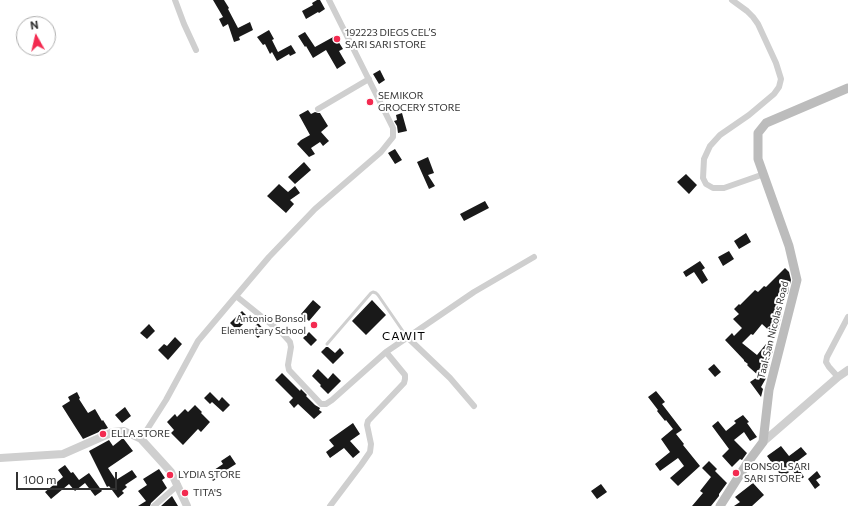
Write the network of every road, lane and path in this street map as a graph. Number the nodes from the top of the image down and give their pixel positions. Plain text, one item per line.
1 (175, 0) edge
2 (329, 0) edge
3 (732, 0) edge
4 (196, 50) dead end
5 (369, 79) junction
6 (848, 88) edge
7 (318, 109) dead end
8 (764, 174) junction
9 (534, 257) dead end
10 (236, 296) junction
11 (848, 317) edge
12 (407, 337) junction
13 (327, 344) dead end
14 (386, 352) junction
15 (848, 370) edge
16 (838, 377) junction
17 (474, 406) dead end
18 (140, 439) junction
19 (763, 442) junction
20 (0, 458) edge
21 (178, 485) junction
22 (154, 506) edge
23 (187, 506) edge
24 (330, 506) edge
25 (720, 506) edge

1 - 4 street
2 - 5 street
3 - 8 street
5 - 7 street
5 - 10 street
6 - 8 main road, Taal-San Nicolas Road
8 - 19 main road, Taal-San Nicolas Road
9 - 12 street
10 - 14 street
10 - 18 street
11 - 16 street
12 - 13 lane
12 - 14 street
12 - 17 street
14 - 24 street
15 - 16 street
16 - 19 street
18 - 20 street
18 - 21 street
19 - 25 main road
21 - 22 street
21 - 23 street

